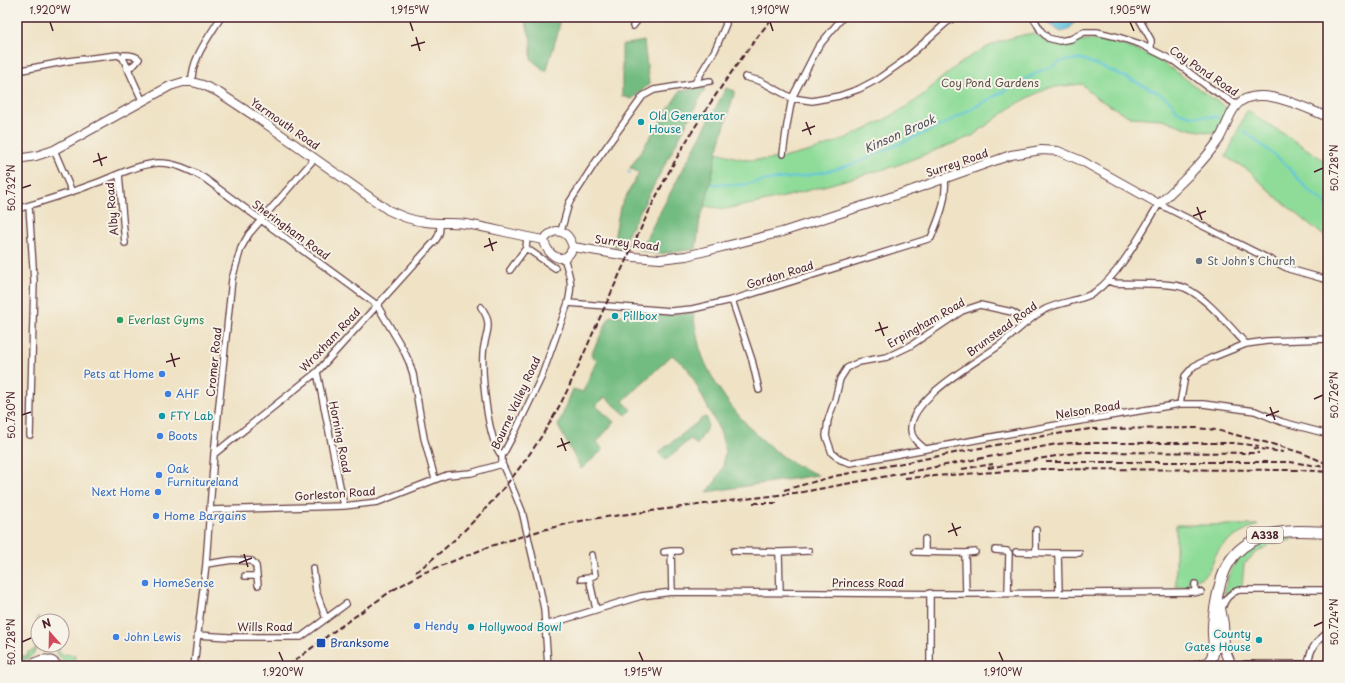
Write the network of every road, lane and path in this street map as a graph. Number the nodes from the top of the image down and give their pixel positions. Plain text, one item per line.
1 (221, 17) edge
2 (637, 17) edge
3 (724, 17) edge
4 (843, 17) edge
5 (955, 17) edge
6 (1033, 17) edge
7 (1138, 17) edge
8 (633, 26) dead end
9 (1150, 49) junction
10 (123, 58) junction
11 (128, 69) junction
12 (17, 71) edge
13 (745, 76) dead end
14 (710, 81) dead end
15 (192, 82) junction
16 (695, 83) junction
17 (792, 98) junction
18 (142, 100) junction
19 (1237, 105) junction
20 (1328, 118) edge
21 (54, 150) junction
22 (784, 154) dead end
23 (315, 158) junction
24 (17, 159) edge
25 (119, 174) junction
26 (945, 179) junction
27 (72, 192) junction
28 (1159, 204) junction
29 (29, 206) junction
30 (17, 209) edge
31 (261, 221) junction
32 (440, 223) junction
33 (562, 232) junction
34 (527, 238) junction
35 (544, 240) junction
36 (125, 243) dead end
37 (573, 247) junction
38 (526, 248) junction
39 (564, 258) junction
40 (555, 268) dead end
41 (510, 270) dead end
42 (1328, 280) edge
43 (1108, 281) junction
44 (732, 300) junction
45 (568, 304) junction
46 (376, 305) junction
47 (481, 307) dead end
48 (1028, 322) junction
49 (1328, 339) edge
50 (1246, 344) junction
51 (317, 372) junction
52 (759, 390) dead end
53 (1180, 404) junction
54 (1328, 434) edge
55 (30, 435) dead end
56 (924, 448) junction
57 (214, 454) junction
58 (502, 456) junction
59 (850, 463) joint
60 (502, 464) junction
61 (435, 479) junction
62 (344, 506) junction
63 (211, 510) junction
64 (1036, 530) dead end
65 (1328, 532) edge
66 (925, 539) dead end
67 (995, 550) dead end
68 (671, 551) junction
69 (679, 551) dead end
70 (809, 551) dead end
71 (664, 552) dead end
72 (734, 552) dead end
73 (779, 552) junction
74 (915, 552) dead end
75 (925, 552) junction
76 (975, 552) dead end
77 (1016, 552) dead end
78 (1036, 552) junction
79 (965, 553) junction
80 (1058, 553) junction
81 (1079, 553) dead end
82 (592, 555) dead end
83 (206, 564) junction
84 (312, 568) dead end
85 (245, 576) dead end
86 (257, 576) junction
87 (589, 578) junction
88 (581, 579) dead end
89 (1195, 584) dead end
90 (258, 585) dead end
91 (1328, 590) edge
92 (672, 592) junction
93 (780, 592) junction
94 (930, 593) junction
95 (1058, 593) junction
96 (966, 594) junction
97 (1008, 594) junction
98 (1218, 595) junction
99 (346, 604) dead end
100 (596, 609) junction
101 (1221, 611) junction
102 (326, 619) junction
103 (546, 625) junction
104 (1328, 632) edge
105 (197, 635) junction
106 (1308, 664) junction
107 (1328, 664) edge
108 (32, 666) edge
109 (57, 666) edge
110 (194, 666) edge
111 (547, 666) edge
112 (930, 666) edge
113 (1197, 666) edge
114 (1232, 666) edge
115 (1242, 666) edge

1 - 15 street
2 - 8 street
3 - 16 street
4 - 17 street
5 - 17 street
6 - 9 street, Coy Pond Road
7 - 9 street
9 - 19 street, Coy Pond Road
10 - 11 street
10 - 11 street
10 - 12 street
11 - 18 street
13 - 17 street
14 - 16 street
15 - 18 street, Yarmouth Road
15 - 23 street, Yarmouth Road
16 - 33 street
17 - 22 street
18 - 21 street, Yarmouth Road
19 - 20 street
19 - 28 street
21 - 24 street, Yarmouth Road
21 - 27 street
23 - 31 street, Cromer Road
23 - 32 street, Yarmouth Road
25 - 27 street, Sheringham Road
25 - 31 street, Sheringham Road
25 - 36 street, Alby Road
26 - 28 street, Surrey Road
26 - 37 street, Surrey Road
26 - 44 street, Gordon Road
27 - 29 street, Sheringham Road
28 - 42 street, Surrey Road
28 - 43 street, Brunstead Road
29 - 30 street, Sheringham Road
29 - 55 street
31 - 46 street, Sheringham Road
31 - 57 street, Cromer Road
32 - 34 street, Yarmouth Road
32 - 46 street, Wroxham Road
33 - 35 street
33 - 37 street
34 - 35 street, Yarmouth Road
34 - 38 street
35 - 39 street
37 - 39 street
38 - 40 street
38 - 41 street
39 - 45 street, Bourne Valley Road
43 - 48 street, Brunstead Road
43 - 50 street
44 - 45 street, Gordon Road
44 - 52 street
45 - 58 street, Bourne Valley Road
46 - 51 street, Wroxham Road
46 - 61 street, Sheringham Road
47 - 58 street
48 - 56 street, Brunstead Road
48 - 59 street, Erpingham Road
49 - 50 street
50 - 53 street
51 - 57 street, Wroxham Road
51 - 62 street, Horning Road
53 - 54 street, Nelson Road
53 - 56 street, Nelson Road
56 - 59 street, Nelson Road
57 - 63 street, Cromer Road
58 - 60 street, Bourne Valley Road
60 - 61 street, Gorleston Road
60 - 103 street, Bourne Valley Road
61 - 62 street, Gorleston Road
62 - 63 street, Gorleston Road
63 - 83 street, Cromer Road
64 - 78 street
65 - 98 highway, A338
66 - 75 street
67 - 97 street
68 - 69 street
68 - 71 street
68 - 92 street
70 - 73 street
72 - 73 street
73 - 93 street
74 - 75 street
75 - 79 street
76 - 79 street
77 - 78 street
78 - 80 street
79 - 96 street
80 - 81 street
80 - 95 street
82 - 87 street
83 - 86 street
83 - 105 street, Cromer Road
84 - 102 street
85 - 86 street
86 - 90 street
87 - 88 street
87 - 100 street
89 - 95 street, Princess Road
91 - 101 street
92 - 93 street, Princess Road
92 - 100 street, Princess Road
93 - 94 street, Princess Road
94 - 96 street, Princess Road
94 - 112 street
95 - 97 street, Princess Road
96 - 97 street, Princess Road
98 - 101 highway, A338
98 - 113 highway, A338
99 - 102 street, Wills Road
100 - 103 street, Princess Road
101 - 114 highway, A338
102 - 105 street, Wills Road
103 - 111 street, Bourne Valley Road
104 - 106 street
105 - 110 street, Cromer Road
106 - 107 street
106 - 115 street
108 - 109 highway

